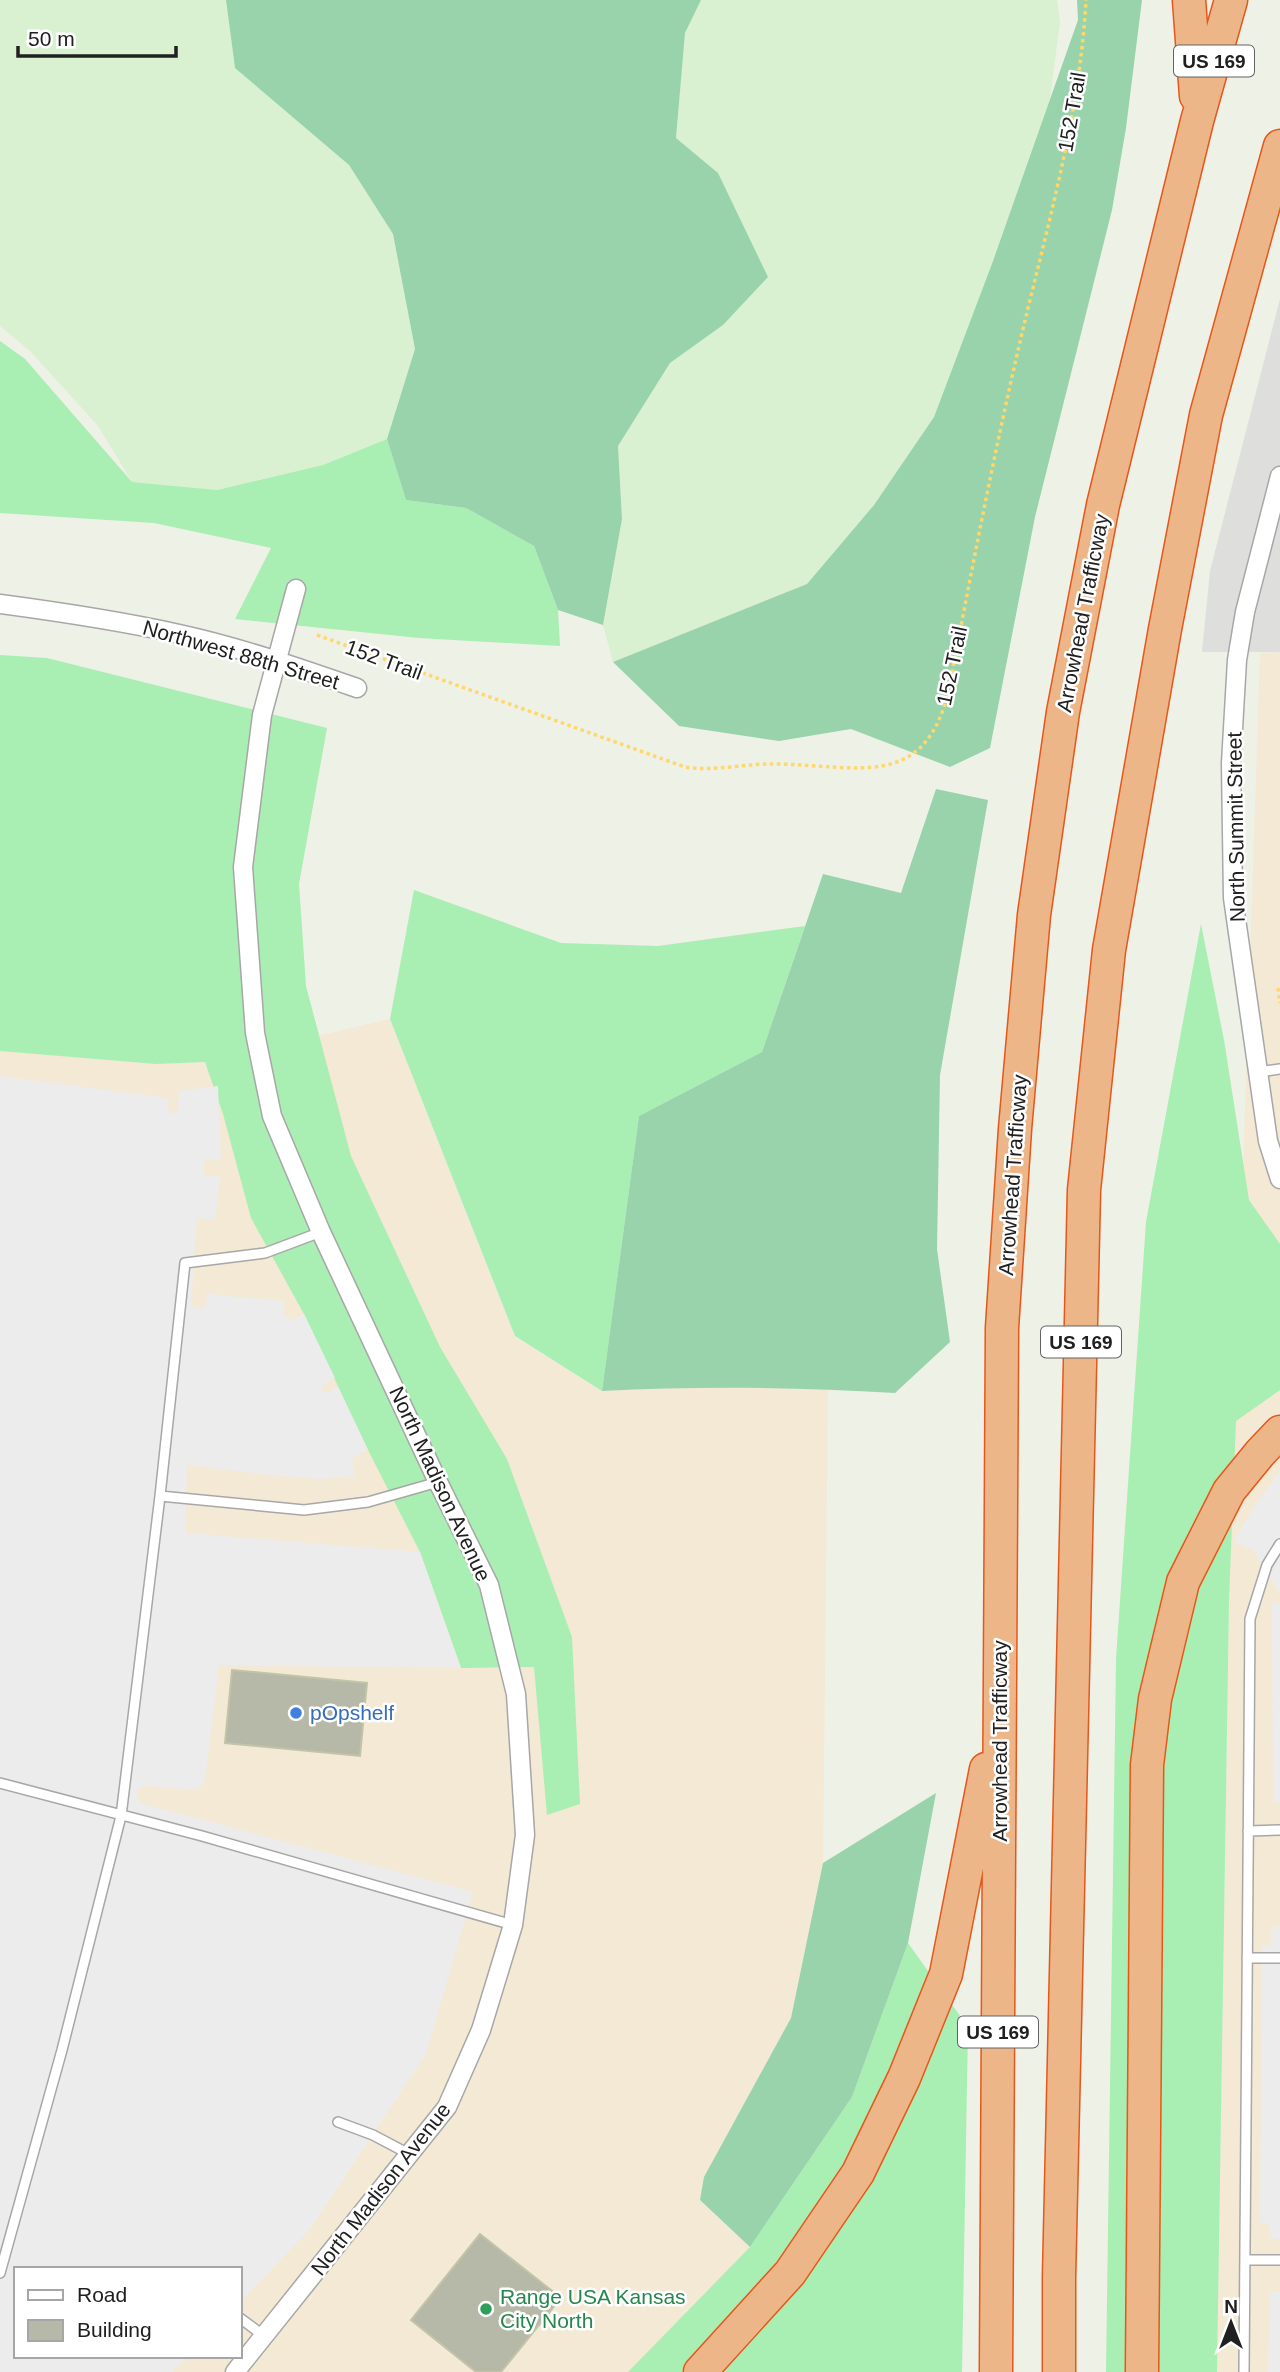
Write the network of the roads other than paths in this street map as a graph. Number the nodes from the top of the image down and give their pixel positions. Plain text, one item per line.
1 (1189, 0) edge
2 (1231, 0) edge
3 (1198, 121) junction
4 (1280, 146) edge
5 (1280, 476) edge
6 (1277, 502) edge
7 (296, 589) dead end
8 (0, 604) edge
9 (276, 661) junction
10 (357, 688) dead end
11 (1280, 1069) edge
12 (1258, 1072) junction
13 (1280, 1179) edge
14 (321, 1232) junction
15 (1280, 1433) edge
16 (438, 1482) junction
17 (160, 1496) junction
18 (1280, 1544) edge
19 (1001, 1692) junction
20 (0, 1783) edge
21 (121, 1816) junction
22 (1280, 1830) edge
23 (1248, 1831) junction
24 (513, 1925) junction
25 (1247, 1958) junction
26 (1280, 1958) edge
27 (338, 2122) dead end
28 (409, 2154) junction
29 (1245, 2260) junction
30 (1280, 2260) edge
31 (0, 2273) edge
32 (1059, 2278) junction
33 (242, 2320) edge
34 (264, 2336) junction
35 (235, 2372) edge
36 (699, 2372) edge
37 (996, 2372) edge
38 (1059, 2372) edge
39 (1074, 2372) edge
40 (1142, 2372) edge
41 (1244, 2372) edge

1 - 3 highway
2 - 3 highway, Arrowhead Trafficway / US 169
3 - 19 highway, Arrowhead Trafficway / US 169
4 - 32 highway, US 169
5 - 6 street, North Summit Street
6 - 12 street, North Summit Street
7 - 9 street, North Madison Avenue
8 - 9 street, Northwest 88th Street
9 - 10 street, Northwest 88th Street
9 - 14 street, North Madison Avenue
11 - 12 lane
12 - 13 street, North Summit Street
14 - 16 street, North Madison Avenue
14 - 17 lane
15 - 40 highway
16 - 17 lane
16 - 24 street, North Madison Avenue
17 - 21 lane
18 - 23 lane
19 - 36 highway
19 - 37 highway, Arrowhead Trafficway / US 169
20 - 21 lane
21 - 24 lane
21 - 31 lane
22 - 23 lane
23 - 25 lane
24 - 28 street, North Madison Avenue
25 - 26 lane
25 - 29 lane
27 - 28 lane
28 - 34 street, North Madison Avenue
29 - 30 lane
29 - 41 lane
32 - 38 highway, US 169
32 - 39 highway
33 - 34 lane
34 - 35 street, North Madison Avenue

